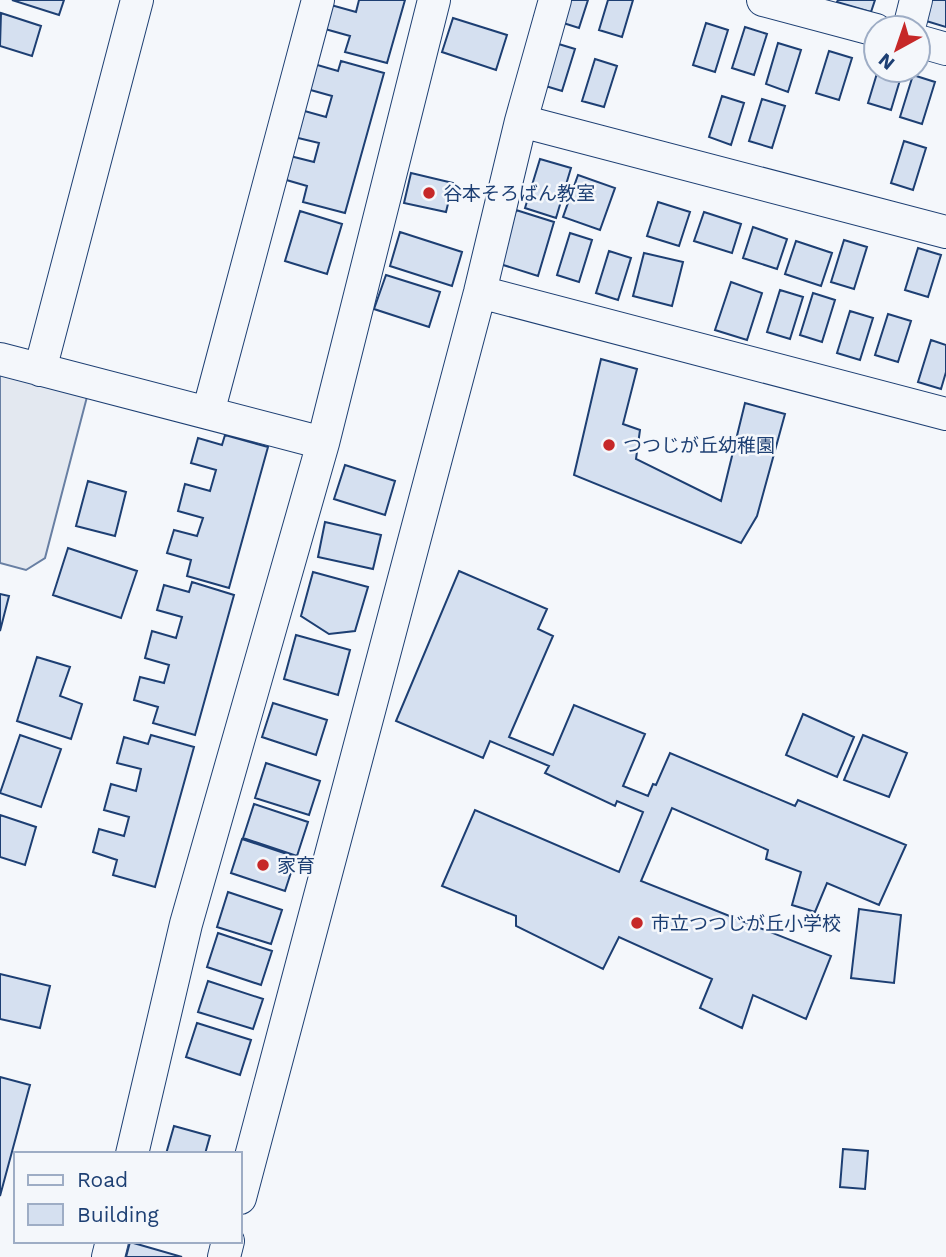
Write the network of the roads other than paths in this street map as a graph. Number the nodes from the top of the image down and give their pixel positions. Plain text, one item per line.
1 (136, 0) edge
2 (318, 0) edge
3 (434, 0) edge
4 (555, 0) edge
5 (763, 0) edge
6 (862, 26) edge
7 (522, 121) junction
8 (946, 232) edge
9 (480, 292) junction
10 (0, 359) edge
11 (40, 370) junction
12 (208, 413) junction
13 (946, 414) edge
14 (323, 443) junction
15 (132, 1152) edge
16 (242, 1190) edge

1 - 11 street
2 - 12 street
3 - 14 street
4 - 7 street
5 - 6 street
7 - 8 street
7 - 9 street
9 - 13 street
9 - 16 street
10 - 11 street
11 - 12 street
12 - 14 street
14 - 15 street

